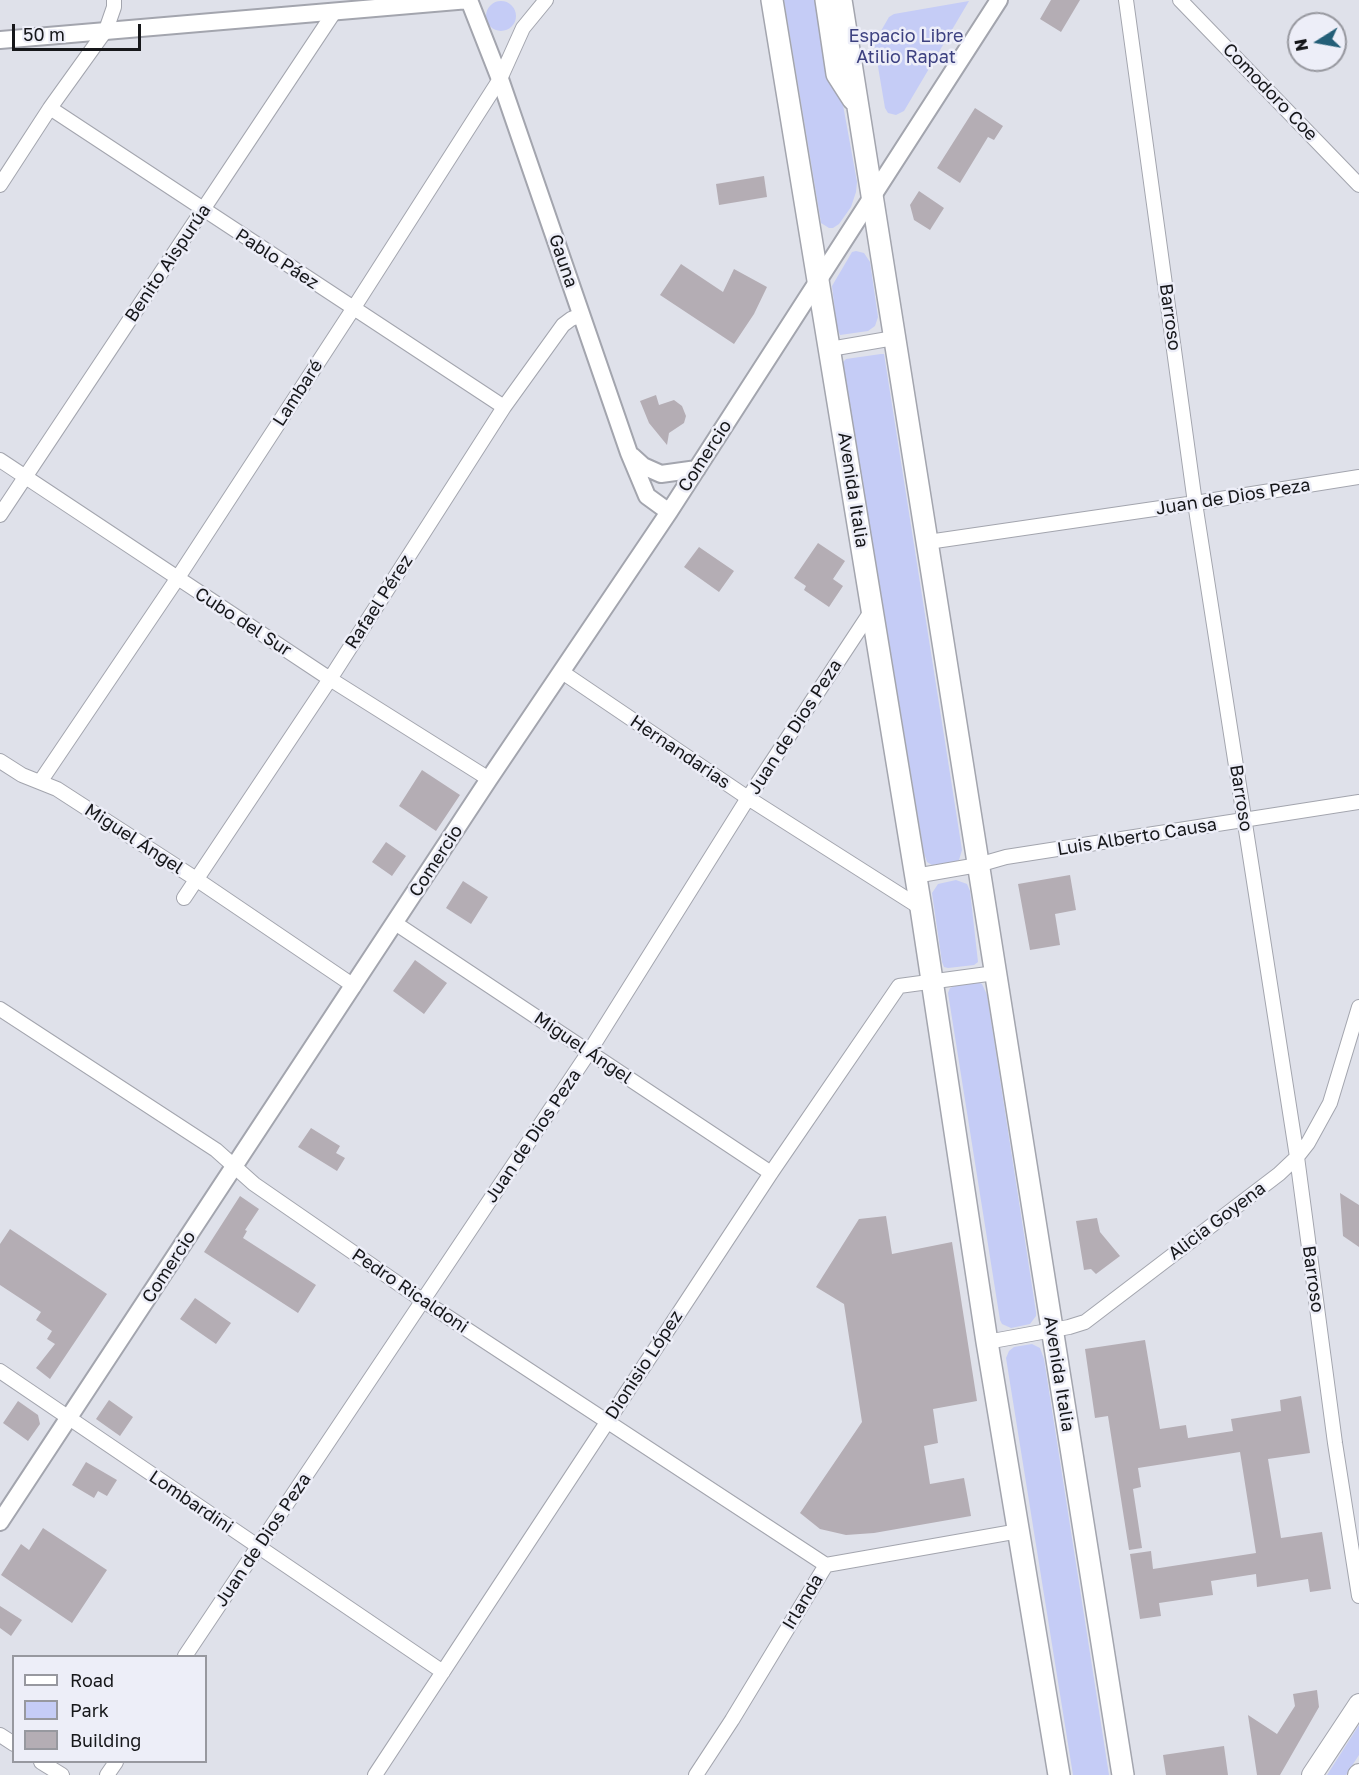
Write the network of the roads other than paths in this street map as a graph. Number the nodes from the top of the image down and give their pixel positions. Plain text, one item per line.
1 (114, 0) edge
2 (469, 0) edge
3 (546, 0) edge
4 (772, 0) edge
5 (826, 0) edge
6 (841, 0) edge
7 (999, 0) edge
8 (1126, 0) edge
9 (1180, 0) edge
10 (335, 11) junction
11 (106, 30) junction
12 (0, 40) edge
13 (500, 79) junction
14 (858, 107) junction
15 (50, 108) junction
16 (0, 185) edge
17 (1359, 185) edge
18 (872, 200) junction
19 (203, 210) junction
20 (818, 282) junction
21 (353, 309) junction
22 (581, 315) junction
23 (894, 338) junction
24 (830, 349) junction
25 (504, 407) junction
26 (629, 453) junction
27 (0, 460) edge
28 (697, 469) junction
29 (26, 476) junction
30 (1359, 477) edge
31 (1195, 503) junction
32 (669, 512) junction
33 (0, 515) edge
34 (928, 542) junction
35 (177, 579) junction
36 (872, 610) junction
37 (562, 672) junction
38 (330, 679) junction
39 (0, 761) edge
40 (489, 780) junction
41 (40, 782) junction
42 (748, 798) junction
43 (1359, 802) edge
44 (1244, 820) junction
45 (978, 865) junction
46 (915, 876) junction
47 (196, 879) junction
48 (184, 898) dead end
49 (921, 908) junction
50 (395, 923) junction
51 (995, 973) junction
52 (932, 981) junction
53 (354, 986) junction
54 (1359, 1007) edge
55 (0, 1009) edge
56 (589, 1052) junction
57 (1297, 1157) junction
58 (234, 1167) junction
59 (771, 1173) junction
60 (422, 1300) junction
61 (1052, 1330) junction
62 (987, 1342) junction
63 (0, 1371) edge
64 (69, 1418) junction
65 (607, 1422) junction
66 (0, 1522) edge
67 (1019, 1531) junction
68 (258, 1547) junction
69 (826, 1565) junction
70 (1359, 1596) edge
71 (186, 1655) edge
72 (443, 1672) junction
73 (1359, 1704) edge
74 (44, 1763) edge
75 (62, 1775) edge
76 (375, 1775) edge
77 (696, 1775) edge
78 (1059, 1775) edge
79 (1123, 1775) edge
80 (1312, 1775) edge

1 - 11 street
2 - 10 street
2 - 13 street, Gauna
3 - 13 street, Lambaré
4 - 20 main road, Avenida Italia
5 - 14 main road
6 - 14 main road, Avenida Italia
7 - 18 street, Comercio
8 - 31 street, Barroso
9 - 17 street, Comodoro Coe
10 - 11 street
10 - 19 street, Benito Aispurúa
11 - 12 street
11 - 15 street
13 - 21 street, Lambaré
13 - 22 street, Gauna
14 - 18 main road, Avenida Italia
15 - 16 street
15 - 19 street, Pablo Páez
18 - 20 street, Comercio
18 - 23 main road, Avenida Italia
19 - 21 street, Pablo Páez
19 - 29 street, Benito Aispurúa
20 - 24 main road, Avenida Italia
20 - 28 street, Comercio
21 - 25 street, Pablo Páez
21 - 35 street, Lambaré
22 - 25 street, Rafael Pérez
22 - 26 street, Gauna
23 - 24 street
23 - 34 main road, Avenida Italia
24 - 36 main road, Avenida Italia
25 - 38 street, Rafael Pérez
26 - 28 street
26 - 32 street, Gauna
27 - 29 street, Cubo del Sur
28 - 32 street, Comercio
29 - 33 street, Benito Aispurúa
29 - 35 street, Cubo del Sur
30 - 31 street, Juan de Dios Peza
31 - 34 street, Juan de Dios Peza
31 - 44 street, Barroso
32 - 37 street, Comercio
34 - 45 main road, Avenida Italia
35 - 38 street, Cubo del Sur
35 - 41 street, Lambaré
36 - 42 street, Juan de Dios Peza
36 - 46 main road, Avenida Italia
37 - 40 street, Comercio
37 - 42 street, Hernandarias
38 - 40 street, Cubo del Sur
38 - 47 street, Rafael Pérez
39 - 41 street, Miguel Ángel
40 - 50 street, Comercio
41 - 47 street, Miguel Ángel
42 - 49 street, Hernandarias
42 - 56 street, Juan de Dios Peza
43 - 44 street, Luis Alberto Causa
44 - 45 street, Luis Alberto Causa
44 - 57 street, Barroso
45 - 46 street, Luis Alberto Causa
45 - 51 main road, Avenida Italia
46 - 49 main road, Avenida Italia
47 - 48 street, Rafael Pérez
47 - 53 street, Miguel Ángel
49 - 52 main road, Avenida Italia
50 - 53 street, Comercio
50 - 56 street, Miguel Ángel
51 - 52 street
51 - 61 main road, Avenida Italia
52 - 59 street, Dionisio López
52 - 62 main road, Avenida Italia
53 - 58 street, Comercio
54 - 57 street, Alicia Goyena
55 - 58 street, Pedro Ricaldoni
56 - 59 street, Miguel Ángel
56 - 60 street, Juan de Dios Peza
57 - 61 street, Alicia Goyena
57 - 70 street, Barroso
58 - 60 street, Pedro Ricaldoni
58 - 64 street, Comercio
59 - 65 street, Dionisio López
60 - 65 street, Pedro Ricaldoni
60 - 68 street, Juan de Dios Peza
61 - 62 street, Alicia Goyena
61 - 79 main road, Avenida Italia
62 - 67 main road, Avenida Italia
63 - 64 street, Lombardini
64 - 66 street, Comercio
64 - 68 street, Lombardini
65 - 69 street, Pedro Ricaldoni
65 - 72 street, Dionisio López
67 - 69 street, Irlanda
67 - 78 main road, Avenida Italia
68 - 71 street, Juan de Dios Peza
68 - 72 street, Lombardini
69 - 77 street, Irlanda
72 - 76 street, Dionisio López
73 - 80 main road
74 - 75 street

